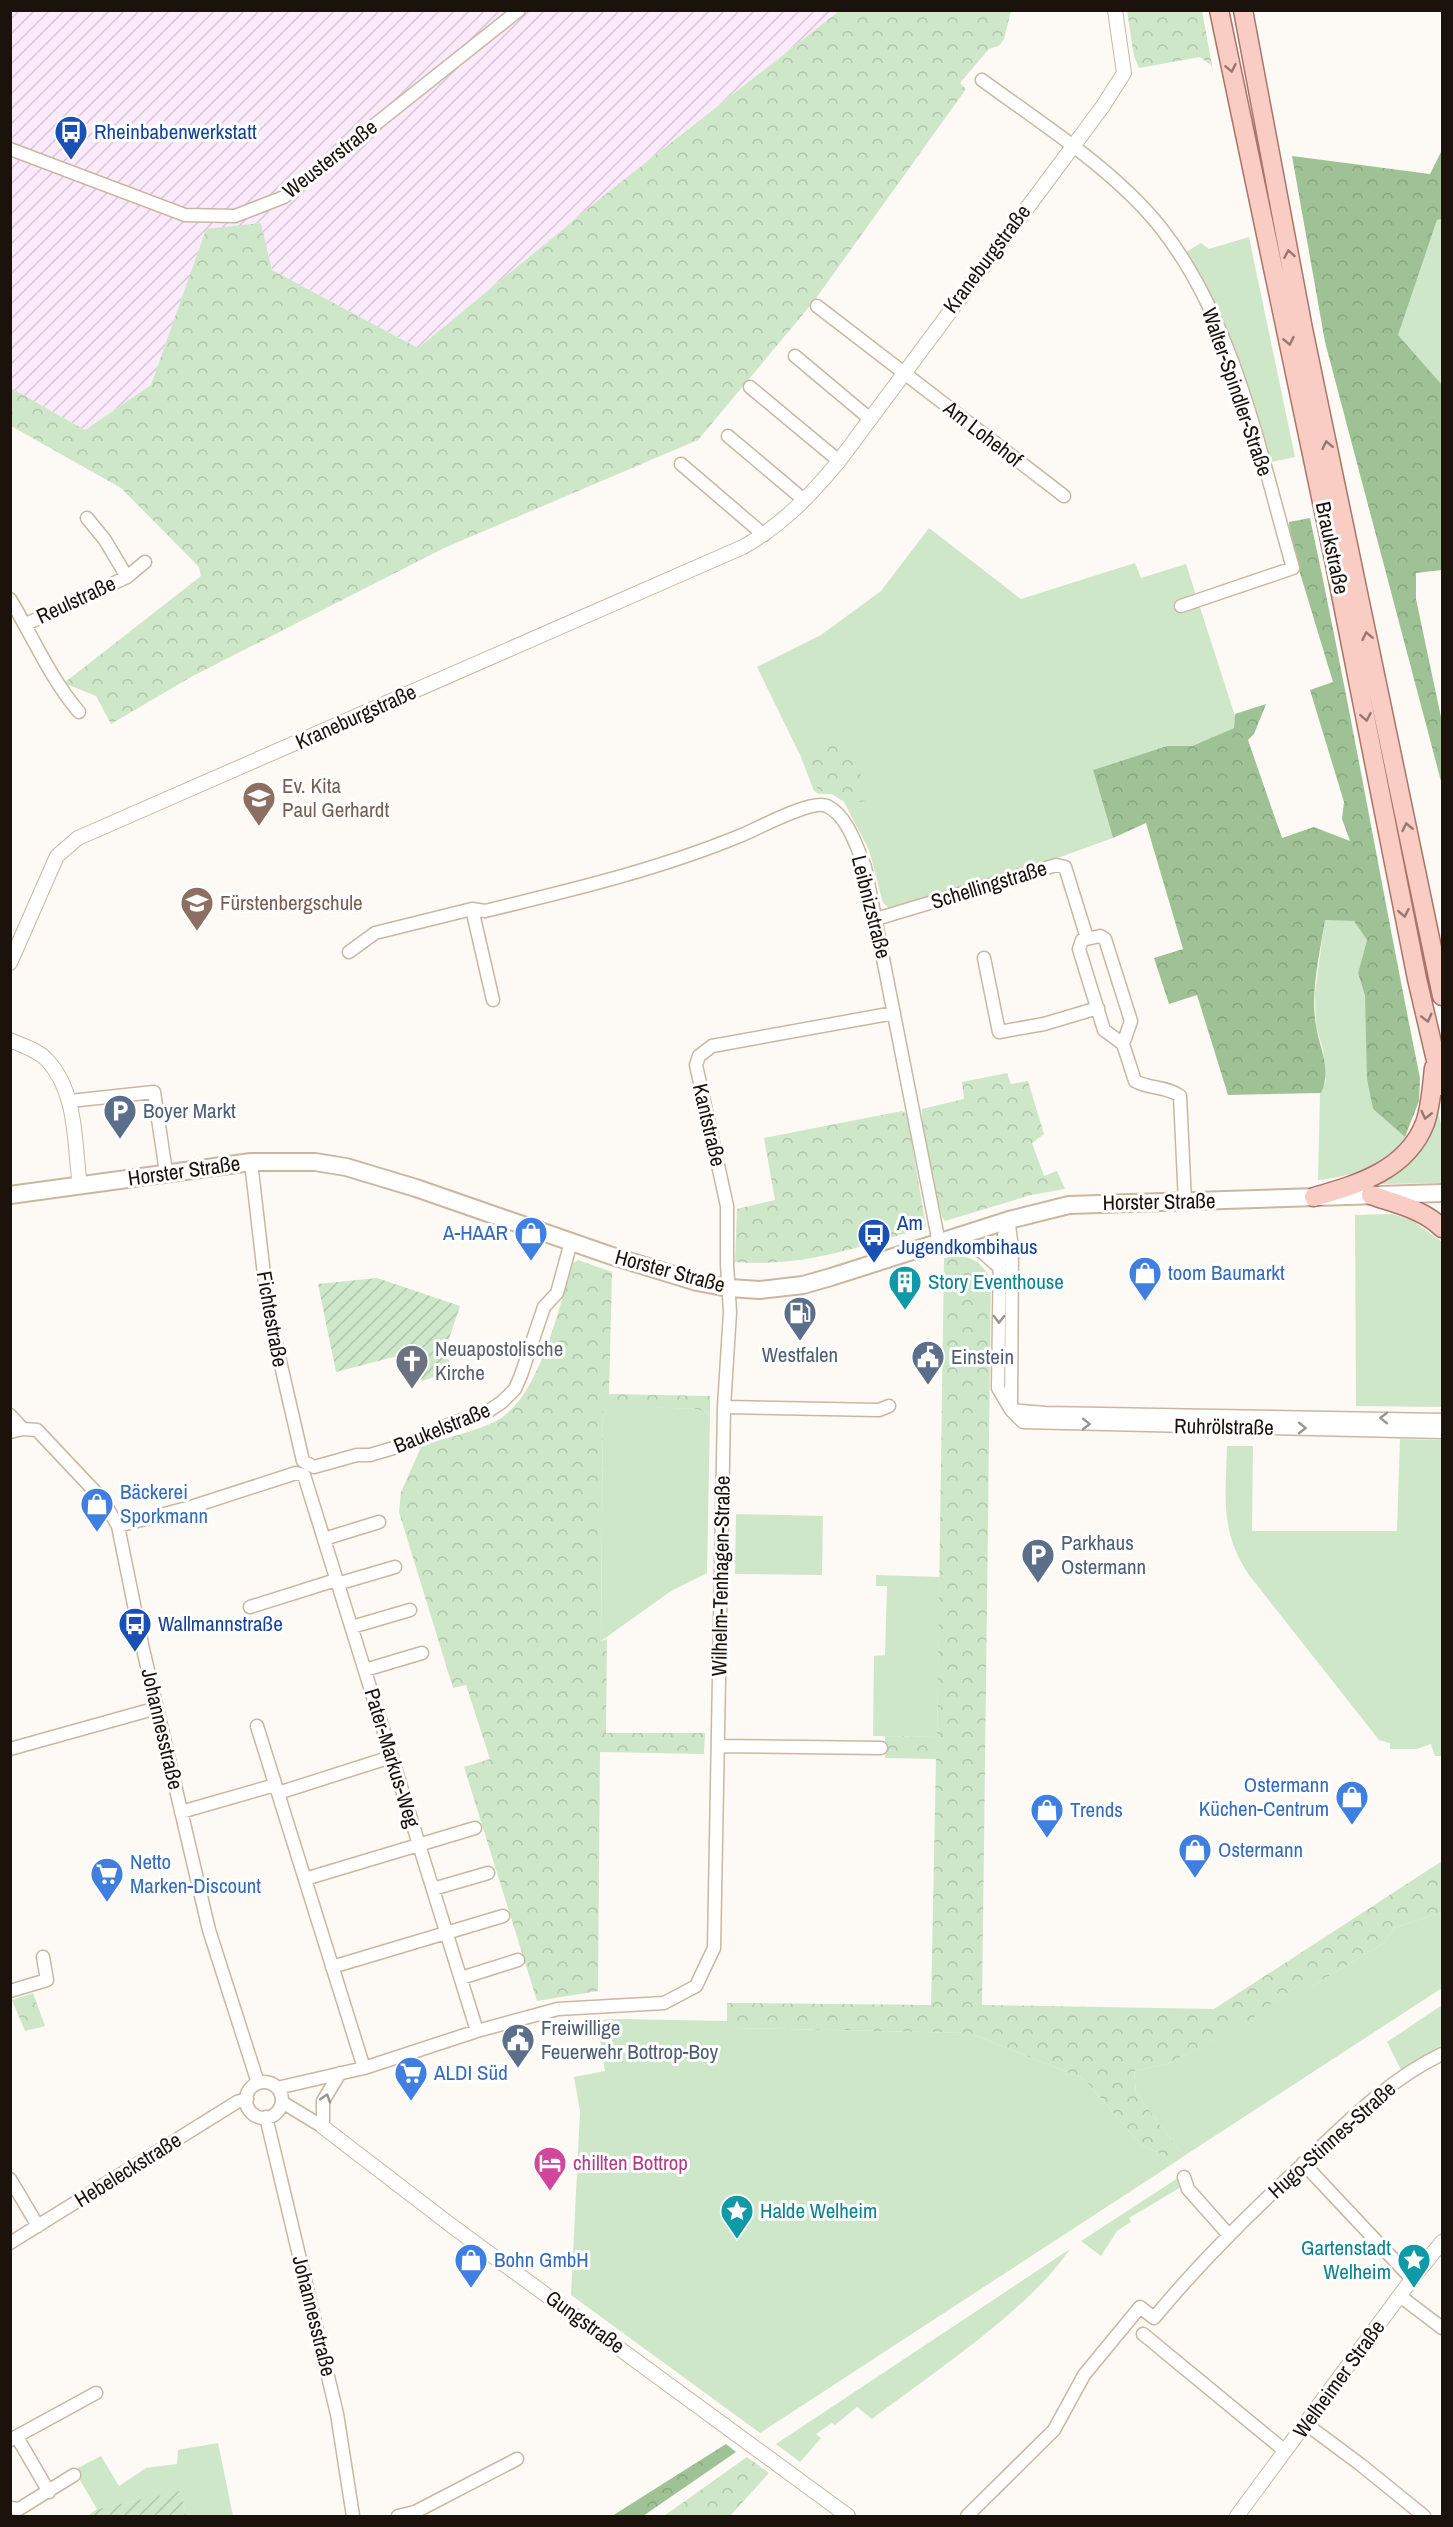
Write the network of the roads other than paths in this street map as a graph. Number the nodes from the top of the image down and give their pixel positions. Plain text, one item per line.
1 (519, 10) edge
2 (1115, 10) edge
3 (1219, 10) edge
4 (1243, 10) edge
5 (982, 80) dead end
6 (1071, 146) junction
7 (10, 149) edge
8 (817, 306) dead end
9 (795, 356) dead end
10 (903, 372) junction
11 (750, 387) dead end
12 (869, 418) junction
13 (728, 436) dead end
14 (839, 461) junction
15 (681, 464) dead end
16 (1064, 496) dead end
17 (804, 500) junction
18 (87, 518) dead end
19 (764, 535) junction
20 (145, 562) dead end
21 (127, 577) junction
22 (10, 599) edge
23 (1180, 606) dead end
24 (26, 624) junction
25 (78, 712) dead end
26 (472, 909) junction
27 (876, 919) junction
28 (1087, 938) junction
29 (349, 952) dead end
30 (984, 958) dead end
31 (10, 963) edge
32 (1443, 996) edge
33 (493, 1000) dead end
34 (1098, 1008) junction
35 (894, 1013) junction
36 (10, 1040) edge
37 (1123, 1044) junction
38 (1436, 1057) junction
39 (1443, 1086) edge
40 (69, 1101) junction
41 (251, 1162) junction
42 (166, 1173) junction
43 (80, 1186) junction
44 (1443, 1192) edge
45 (10, 1195) edge
46 (1371, 1195) junction
47 (1314, 1197) junction
48 (1185, 1202) junction
49 (1009, 1220) junction
50 (1443, 1228) edge
51 (957, 1237) junction
52 (571, 1242) junction
53 (939, 1243) junction
54 (1000, 1268) junction
55 (729, 1288) junction
56 (889, 1406) dead end
57 (724, 1407) junction
58 (1011, 1410) junction
59 (10, 1415) edge
60 (1443, 1420) edge
61 (16, 1431) edge
62 (1443, 1432) edge
63 (314, 1467) joint
64 (380, 1522) dead end
65 (118, 1526) junction
66 (324, 1539) junction
67 (395, 1567) dead end
68 (337, 1582) junction
69 (250, 1607) dead end
70 (410, 1610) dead end
71 (351, 1628) junction
72 (422, 1653) dead end
73 (365, 1670) junction
74 (157, 1708) junction
75 (256, 1726) dead end
76 (718, 1746) junction
77 (881, 1748) dead end
78 (10, 1749) edge
79 (391, 1757) junction
80 (276, 1789) junction
81 (182, 1812) junction
82 (475, 1828) dead end
83 (418, 1845) junction
84 (488, 1873) dead end
85 (304, 1879) junction
86 (433, 1889) junction
87 (503, 1916) dead end
88 (446, 1933) junction
89 (43, 1957) dead end
90 (518, 1960) dead end
91 (332, 1967) junction
92 (461, 1978) junction
93 (10, 1991) edge
94 (477, 2031) junction
95 (1443, 2054) edge
96 (364, 2068) junction
97 (340, 2073) junction
98 (258, 2083) junction
99 (278, 2088) junction
100 (247, 2099) junction
101 (282, 2102) junction
102 (266, 2117) junction
103 (323, 2127) junction
104 (1303, 2163) junction
105 (1184, 2176) dead end
106 (10, 2180) edge
107 (38, 2226) junction
108 (1228, 2234) junction
109 (1443, 2242) edge
110 (10, 2243) edge
111 (1412, 2279) junction
112 (1400, 2296) junction
113 (1154, 2318) junction
114 (1128, 2323) junction
115 (1443, 2328) edge
116 (1143, 2334) junction
117 (96, 2393) dead end
118 (1306, 2424) junction
119 (14, 2439) edge
120 (1285, 2451) junction
121 (517, 2459) dead end
122 (74, 2475) dead end
123 (49, 2492) junction
124 (10, 2508) edge
125 (352, 2517) edge
126 (398, 2517) edge
127 (848, 2517) edge
128 (967, 2517) edge
129 (1237, 2517) edge
130 (1424, 2517) edge

1 - 7 street, Weusterstraße
2 - 6 street, Kraneburgstraße
3 -> 38 main road, Braukstraße
32 -> 4 main road, Braukstraße
5 - 6 street
6 - 10 street, Kraneburgstraße
6 - 23 street, Walter-Spindler-Straße
8 - 10 street
9 - 12 street
10 - 12 street, Kraneburgstraße
10 - 16 street, Am Lohehof
11 - 14 street
12 - 14 street, Kraneburgstraße
13 - 17 street
14 - 17 street, Kraneburgstraße
15 - 19 street
17 - 19 street, Kraneburgstraße
18 - 21 street, Reulstraße
19 - 31 street, Kraneburgstraße
20 - 21 street, Reulstraße
21 - 24 street, Reulstraße
22 - 24 street, Reulstraße
24 - 25 street, Reulstraße
26 - 27 street, Leibnizstraße
26 - 29 street, Leibnizstraße
26 - 33 street
27 - 28 street, Schellingstraße
27 - 35 street, Leibnizstraße
28 - 34 street
28 - 37 street
30 - 34 street
34 - 37 street
35 - 53 street, Leibnizstraße
35 - 55 street, Kantstraße
36 - 40 street
37 - 48 street
38 - 39 main road, Braukstraße
38 -> 47 main road
40 - 42 street
40 - 43 street
41 - 42 main road, Horster Straße
41 - 52 main road, Horster Straße
41 - 63 street, Fichtestraße
42 - 43 main road, Horster Straße
43 - 45 main road, Horster Straße
44 - 46 main road, Horster Straße
46 - 47 main road, Horster Straße
46 - 50 main road
47 - 48 main road, Horster Straße
48 - 49 main road, Horster Straße
49 - 51 main road, Horster Straße
49 - 54 street
49 - 58 street
51 - 53 main road, Horster Straße
51 - 54 street
52 - 55 main road, Horster Straße
52 - 63 street, Baukelstraße
53 - 55 main road, Horster Straße
54 -> 58 street
55 - 57 street, Wilhelm-Tenhagen-Straße
56 - 57 street
57 - 76 street, Wilhelm-Tenhagen-Straße
60 -> 58 street, Ruhrölstraße
58 -> 62 street, Ruhrölstraße
59 - 61 street, Johannesstraße
61 - 65 street, Johannesstraße
64 - 66 street
65 - 66 street, Pater-Markus-Weg
65 - 74 street, Johannesstraße
66 - 68 street, Pater-Markus-Weg
67 - 68 street
68 - 69 street
68 - 71 street, Pater-Markus-Weg
70 - 71 street
71 - 73 street, Pater-Markus-Weg
72 - 73 street, Pater-Markus-Weg
73 - 79 street, Pater-Markus-Weg
74 - 78 street
74 - 81 street, Johannesstraße
75 - 80 street
76 - 77 street
76 - 94 street, Wilhelm-Tenhagen-Straße
79 - 80 street
79 - 83 street, Pater-Markus-Weg
80 - 81 street
80 - 85 street
81 - 98 street, Johannesstraße
82 - 83 street, Pater-Markus-Weg
83 - 85 street
83 - 86 street, Pater-Markus-Weg
84 - 86 street
85 - 91 street
86 - 88 street, Pater-Markus-Weg
87 - 88 street
88 - 91 street
88 - 92 street, Pater-Markus-Weg
89 - 93 street
90 - 92 street
91 - 96 street
92 - 94 street, Pater-Markus-Weg
94 - 96 street, Wilhelm-Tenhagen-Straße
95 - 104 street, Hugo-Stinnes-Straße
96 - 97 street, Wilhelm-Tenhagen-Straße
97 - 99 street, Wilhelm-Tenhagen-Straße
103 -> 97 street
98 - 99 street
98 - 100 street
99 - 101 street
100 - 102 street
100 - 107 street, Hebeleckstraße
101 - 102 street
101 - 103 street, Gungstraße
102 - 125 street, Johannesstraße
103 - 127 street, Gungstraße
104 - 108 street, Hugo-Stinnes-Straße
104 - 111 street
105 - 108 street
106 - 107 street
107 - 110 street, Hebeleckstraße
108 - 113 street, Hugo-Stinnes-Straße
109 - 111 street, Welheimer Straße
111 - 112 street, Welheimer Straße
112 - 115 street
112 - 118 street, Welheimer Straße
113 - 114 street
113 - 116 street, Hugo-Stinnes-Straße
114 - 116 street
114 - 128 street
116 - 120 street
117 - 119 street
118 - 120 street, Welheimer Straße
118 - 130 street
119 - 123 street
120 - 129 street, Welheimer Straße
121 - 126 street
122 - 123 street
123 - 124 street

